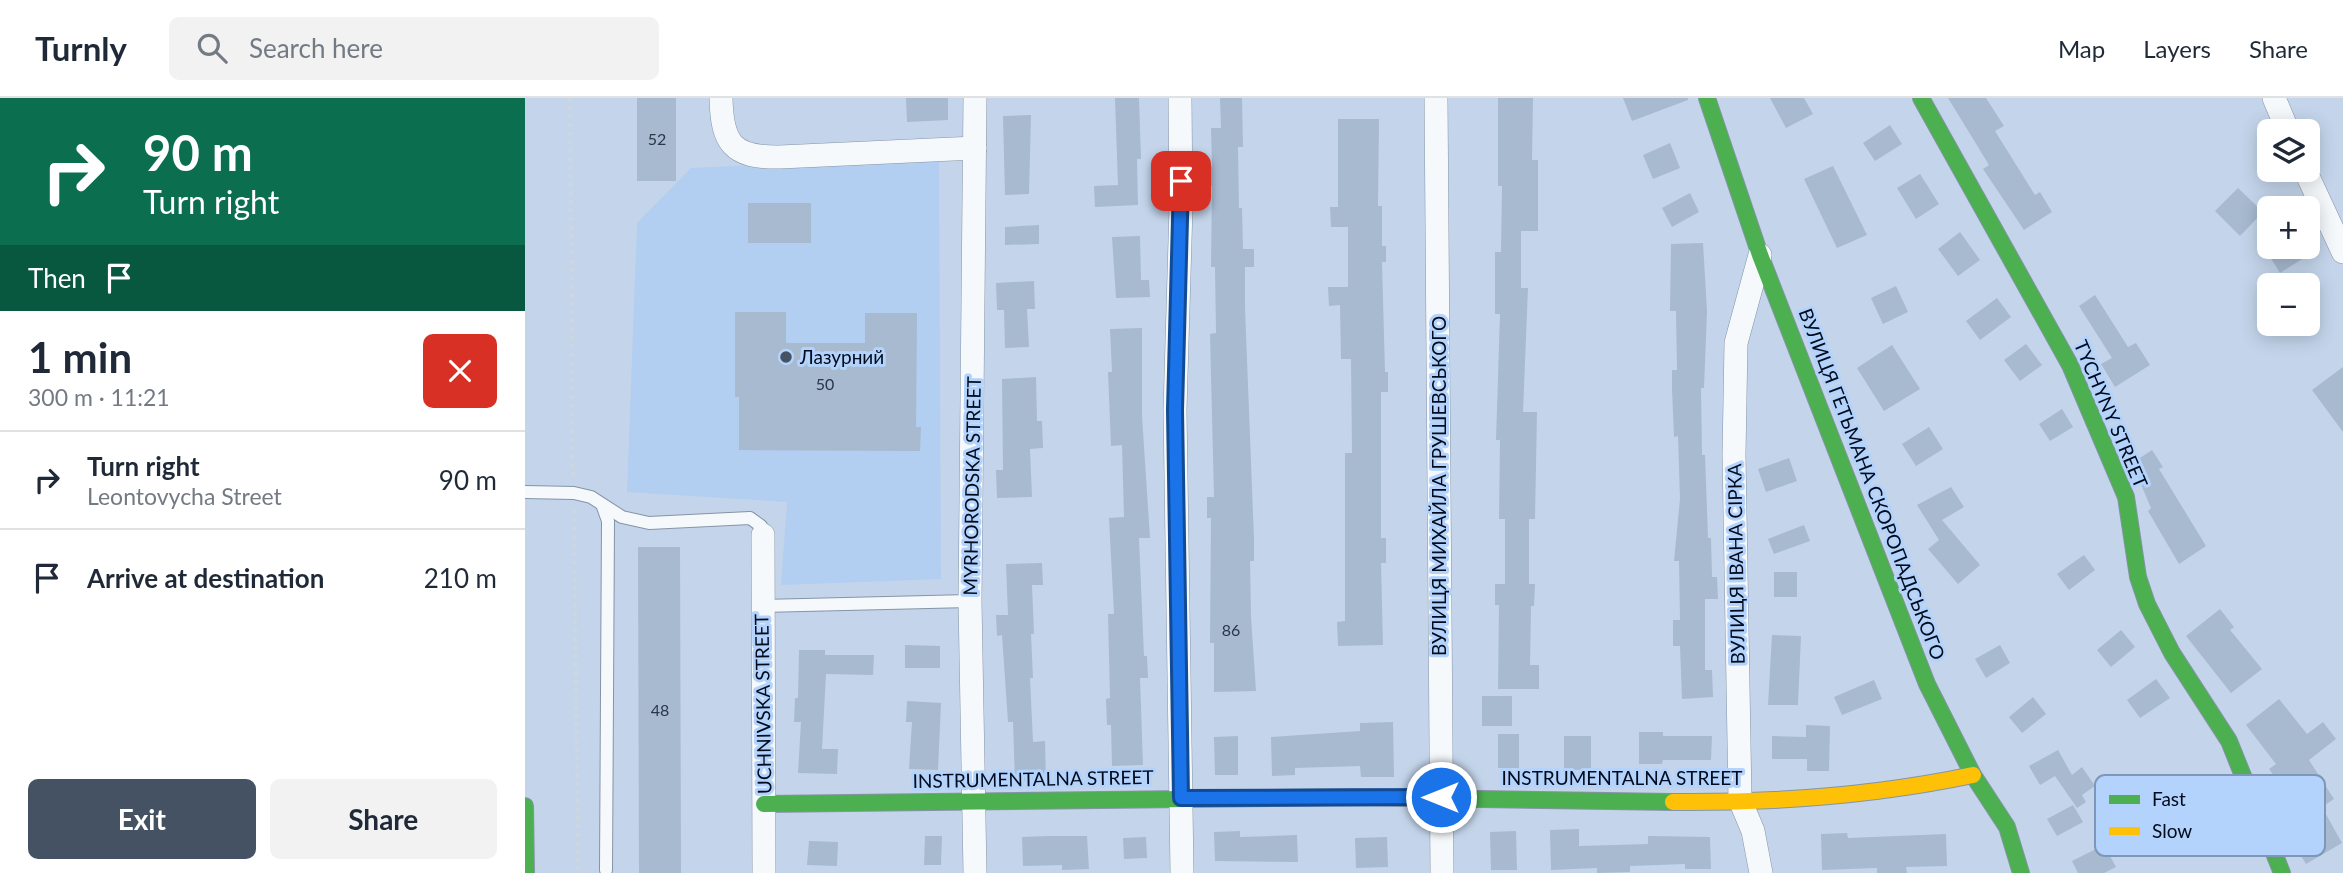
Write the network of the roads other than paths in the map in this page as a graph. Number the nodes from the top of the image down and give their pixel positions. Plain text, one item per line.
1 (721, 98) edge
2 (975, 98) edge
3 (1180, 98) edge
4 (1436, 98) edge
5 (1707, 98) edge
6 (1921, 98) edge
7 (2274, 98) edge
8 (2283, 119) edge
9 (975, 148) junction
10 (2311, 182) edge
11 (2343, 252) edge
12 (1760, 255) junction
13 (525, 492) edge
14 (603, 507) junction
15 (762, 535) joint
16 (970, 601) junction
17 (761, 606) junction
18 (1973, 775) junction
19 (2243, 775) edge
20 (1441, 797) junction
21 (1181, 798) junction
22 (1740, 800) junction
23 (975, 802) junction
24 (764, 804) junction
25 (525, 806) edge
26 (2275, 856) edge
27 (606, 870) dead end
28 (526, 873) edge
29 (764, 873) edge
30 (975, 873) edge
31 (1182, 873) edge
32 (1442, 873) edge
33 (1761, 873) edge
34 (2021, 873) edge
35 (2282, 873) edge

1 - 9 street
2 - 9 street, MYRHORODSKA STREET
3 - 21 street
4 - 20 street, ВУЛИЦЯ МИХАЙЛА ГРУШЕВСЬКОГО
5 - 12 street, ВУЛИЦЯ ГЕТЬМАНА СКОРОПАДСЬКОГО
6 - 19 street, TYCHYNY STREET
7 - 8 street
9 - 16 street, MYRHORODSKA STREET
10 - 11 street
12 - 18 street, ВУЛИЦЯ ГЕТЬМАНА СКОРОПАДСЬКОГО
12 - 22 street, ВУЛИЦЯ ІВАНА СІРКА
13 - 14 lane
14 - 15 lane
14 - 27 lane
15 - 17 street, UCHNIVSKA STREET
16 - 17 lane
16 - 23 street, MYRHORODSKA STREET
17 - 24 street, UCHNIVSKA STREET
18 - 22 street, INSTRUMENTALNA STREET
18 - 34 street, ВУЛИЦЯ ГЕТЬМАНА СКОРОПАДСЬКОГО
20 - 21 street, INSTRUMENTALNA STREET
20 - 22 street, INSTRUMENTALNA STREET
20 - 32 street, ВУЛИЦЯ МИХАЙЛА ГРУШЕВСЬКОГО
21 - 23 street, INSTRUMENTALNA STREET
21 - 31 street
22 - 33 street, ВУЛИЦЯ ІВАНА СІРКА
23 - 24 street, INSTRUMENTALNA STREET
23 - 30 street, MYRHORODSKA STREET
24 - 29 street, UCHNIVSKA STREET
25 - 28 street
26 - 35 street, TYCHYNY STREET

